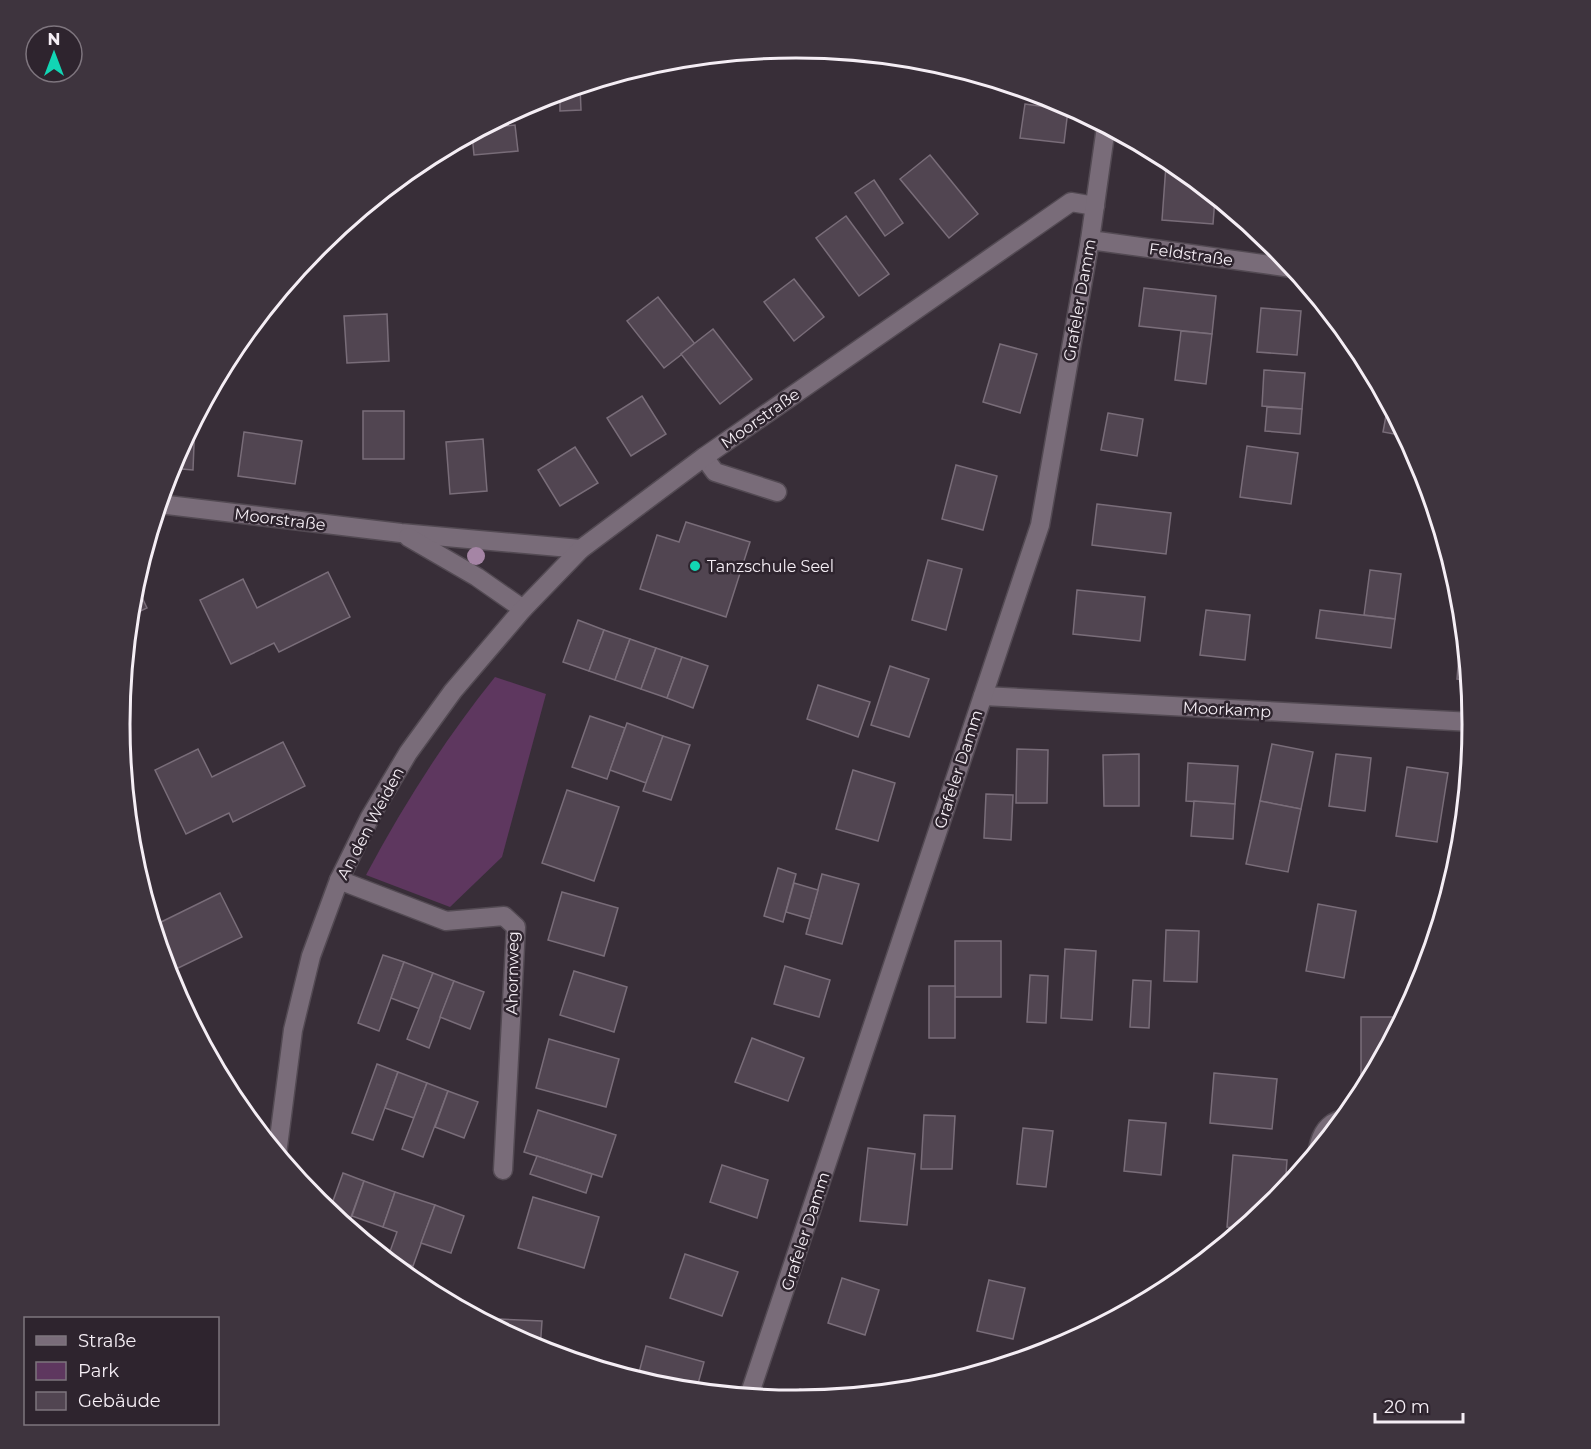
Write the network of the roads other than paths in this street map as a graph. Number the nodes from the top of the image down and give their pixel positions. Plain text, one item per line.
1 (1105, 135) edge
2 (1095, 206) junction
3 (1090, 240) junction
4 (1278, 266) edge
5 (704, 457) junction
6 (777, 492) dead end
7 (167, 505) edge
8 (401, 533) junction
9 (581, 549) junction
10 (523, 609) junction
11 (983, 696) junction
12 (1462, 721) edge
13 (339, 880) junction
14 (278, 1144) edge
15 (503, 1170) dead end
16 (751, 1389) edge

1 - 2 street, Grafeler Damm
2 - 3 street, Grafeler Damm
2 - 5 street, Moorstraße
3 - 4 street, Feldstraße
3 - 11 street, Grafeler Damm
5 - 6 street
5 - 9 street, Moorstraße
7 - 8 street, Moorstraße
8 - 9 street, Moorstraße
8 - 10 street, Moorstraße
9 - 10 street, An den Weiden
10 - 13 street, An den Weiden
11 - 12 street, Moorkamp
11 - 16 street, Grafeler Damm
13 - 14 street, An den Weiden
13 - 15 street, Ahornweg

